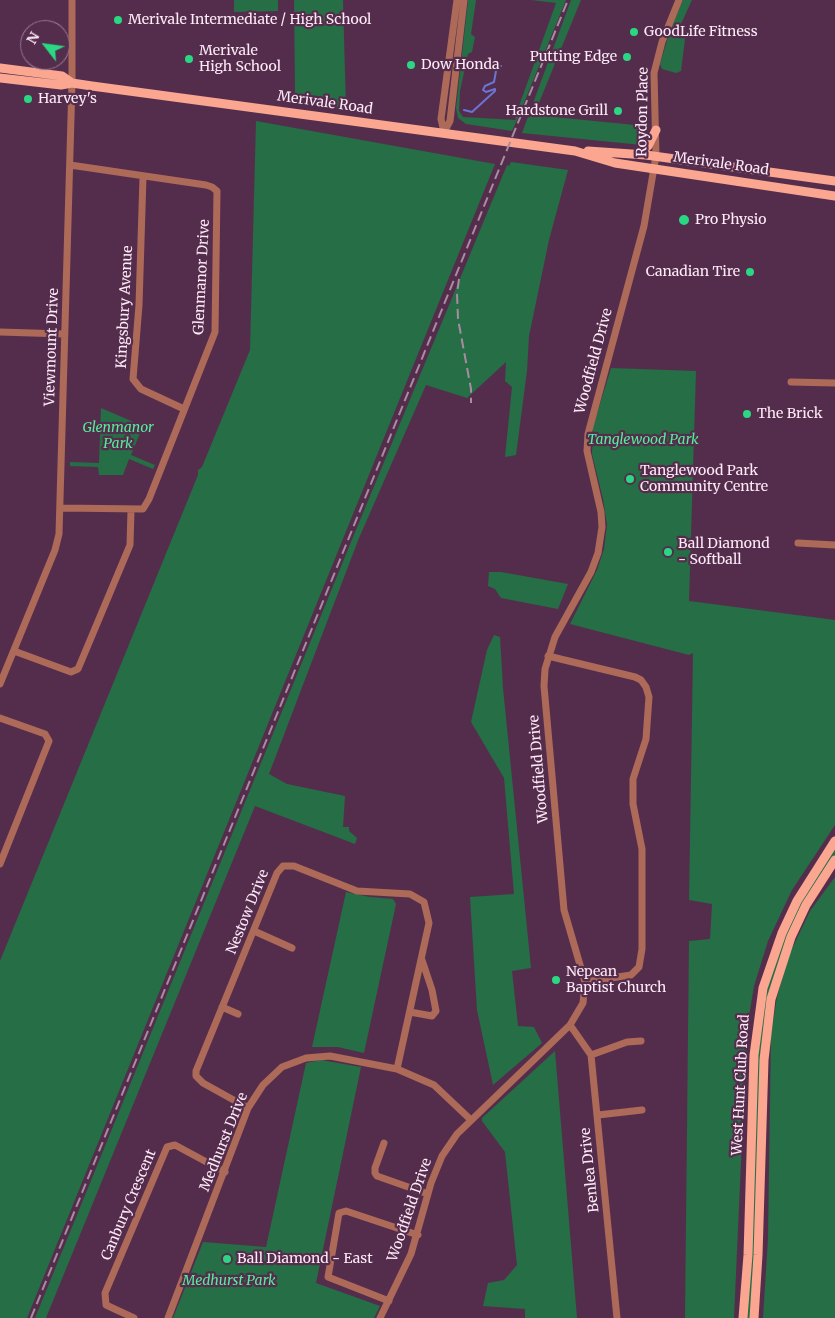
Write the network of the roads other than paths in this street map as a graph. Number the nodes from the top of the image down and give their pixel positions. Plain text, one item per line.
1 (72, 0) edge
2 (457, 0) edge
3 (464, 0) edge
4 (679, 0) edge
5 (0, 68) edge
6 (0, 78) edge
7 (72, 82) junction
8 (656, 130) junction
9 (444, 132) junction
10 (575, 151) junction
11 (639, 154) junction
12 (656, 156) junction
13 (70, 165) junction
14 (654, 168) junction
15 (143, 177) junction
16 (835, 181) edge
17 (835, 196) edge
18 (0, 332) edge
19 (64, 334) junction
20 (791, 382) dead end
21 (835, 383) edge
22 (184, 408) junction
23 (60, 508) junction
24 (132, 510) junction
25 (798, 543) dead end
26 (835, 545) edge
27 (14, 651) junction
28 (548, 656) junction
29 (0, 684) edge
30 (0, 718) edge
31 (835, 842) edge
32 (835, 860) edge
33 (0, 864) edge
34 (254, 931) junction
35 (292, 948) dead end
36 (422, 959) junction
37 (585, 982) junction
38 (222, 1007) junction
39 (410, 1012) junction
40 (238, 1014) dead end
41 (570, 1026) junction
42 (641, 1041) dead end
43 (591, 1054) junction
44 (398, 1070) junction
45 (248, 1108) junction
46 (642, 1110) dead end
47 (598, 1115) junction
48 (471, 1120) junction
49 (384, 1143) dead end
50 (225, 1172) junction
51 (428, 1194) junction
52 (418, 1235) junction
53 (389, 1301) junction
54 (134, 1318) edge
55 (168, 1318) edge
56 (380, 1318) edge
57 (617, 1318) edge
58 (743, 1318) edge
59 (754, 1318) edge

1 - 7 street, Viewmount Drive
2 - 9 street
3 - 9 street
4 - 8 street, Roydon Place
5 - 7 main road, Merivale Road
6 - 7 main road, Merivale Road
7 - 9 main road, Merivale Road
7 - 13 street, Viewmount Drive
8 - 11 main road
8 - 12 street, Roydon Place
9 - 10 main road, Merivale Road
10 - 11 main road, Merivale Road
10 - 14 main road, Merivale Road
11 - 12 main road, Merivale Road
12 - 14 street, Roydon Place
12 - 16 main road, Merivale Road
13 - 15 street, Glenmanor Drive
13 - 19 street, Viewmount Drive
14 - 17 main road, Merivale Road
14 - 28 street, Woodfield Drive
15 - 22 street, Kingsbury Avenue
15 - 22 street, Glenmanor Drive
18 - 19 street
19 - 23 street, Viewmount Drive
20 - 21 street
22 - 24 street, Glenmanor Drive
23 - 24 street
23 - 27 street, Viewmount Drive
24 - 27 street
25 - 26 street
27 - 29 street, Viewmount Drive
28 - 37 street, Woodfield Drive
28 - 37 street
30 - 33 street
31 - 58 main road, West Hunt Club Road
32 - 59 main road, West Hunt Club Road
34 - 35 street
34 - 36 street, Nestow Drive
34 - 38 street, Nestow Drive
36 - 39 street, Nestow Drive
36 - 39 street, Nestow Drive
37 - 41 street, Woodfield Drive
38 - 40 street
38 - 45 street, Nestow Drive
39 - 44 street, Nestow Drive
41 - 43 street
41 - 48 street, Woodfield Drive
42 - 43 street
43 - 47 street, Benlea Drive
44 - 45 street, Medhurst Drive
44 - 48 street, Medhurst Drive
45 - 50 street, Medhurst Drive
46 - 47 street
47 - 57 street, Benlea Drive
48 - 51 street, Woodfield Drive
49 - 51 street
50 - 54 street, Canbury Crescent
50 - 55 street, Medhurst Drive
51 - 52 street, Woodfield Drive
52 - 53 street, Woodfield Drive
52 - 53 street
53 - 56 street, Woodfield Drive

